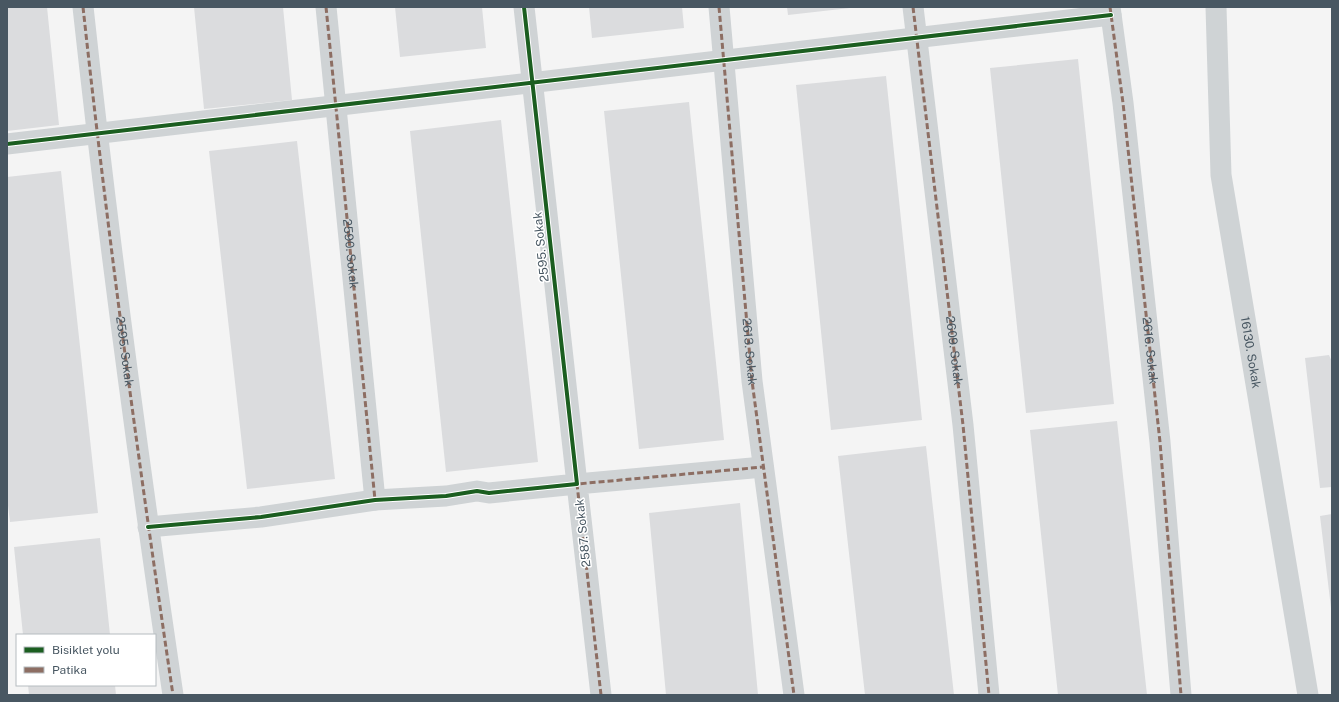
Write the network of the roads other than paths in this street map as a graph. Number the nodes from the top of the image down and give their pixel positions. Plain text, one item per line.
1 (83, 7) edge
2 (326, 7) edge
3 (524, 7) edge
4 (719, 7) edge
5 (913, 7) edge
6 (1216, 7) edge
7 (1111, 11) edge
8 (917, 37) junction
9 (724, 60) junction
10 (533, 83) junction
11 (336, 106) junction
12 (97, 134) junction
13 (7, 144) edge
14 (763, 467) junction
15 (577, 484) junction
16 (375, 500) junction
17 (148, 527) junction
18 (173, 695) edge
19 (601, 695) edge
20 (794, 695) edge
21 (989, 695) edge
22 (1181, 695) edge
23 (1308, 695) edge

1 - 12 street, 2595. Sokak
2 - 11 street, 2590. Sokak
3 - 10 street, 2595. Sokak
4 - 9 street, 2613. Sokak
5 - 8 street, 2609. Sokak
6 - 23 street, 16130. Sokak
7 - 8 street
7 - 22 street, 2616. Sokak
8 - 9 street
8 - 21 street, 2609. Sokak
9 - 10 street
9 - 14 street, 2613. Sokak
10 - 11 street
10 - 15 street, 2595. Sokak
11 - 12 street
11 - 16 street, 2590. Sokak
12 - 13 street
12 - 17 street, 2595. Sokak
14 - 15 street, 2587. Sokak
14 - 20 street, 2613. Sokak
15 - 16 street
15 - 19 street, 2587. Sokak
16 - 17 street
17 - 18 street, 2595. Sokak

